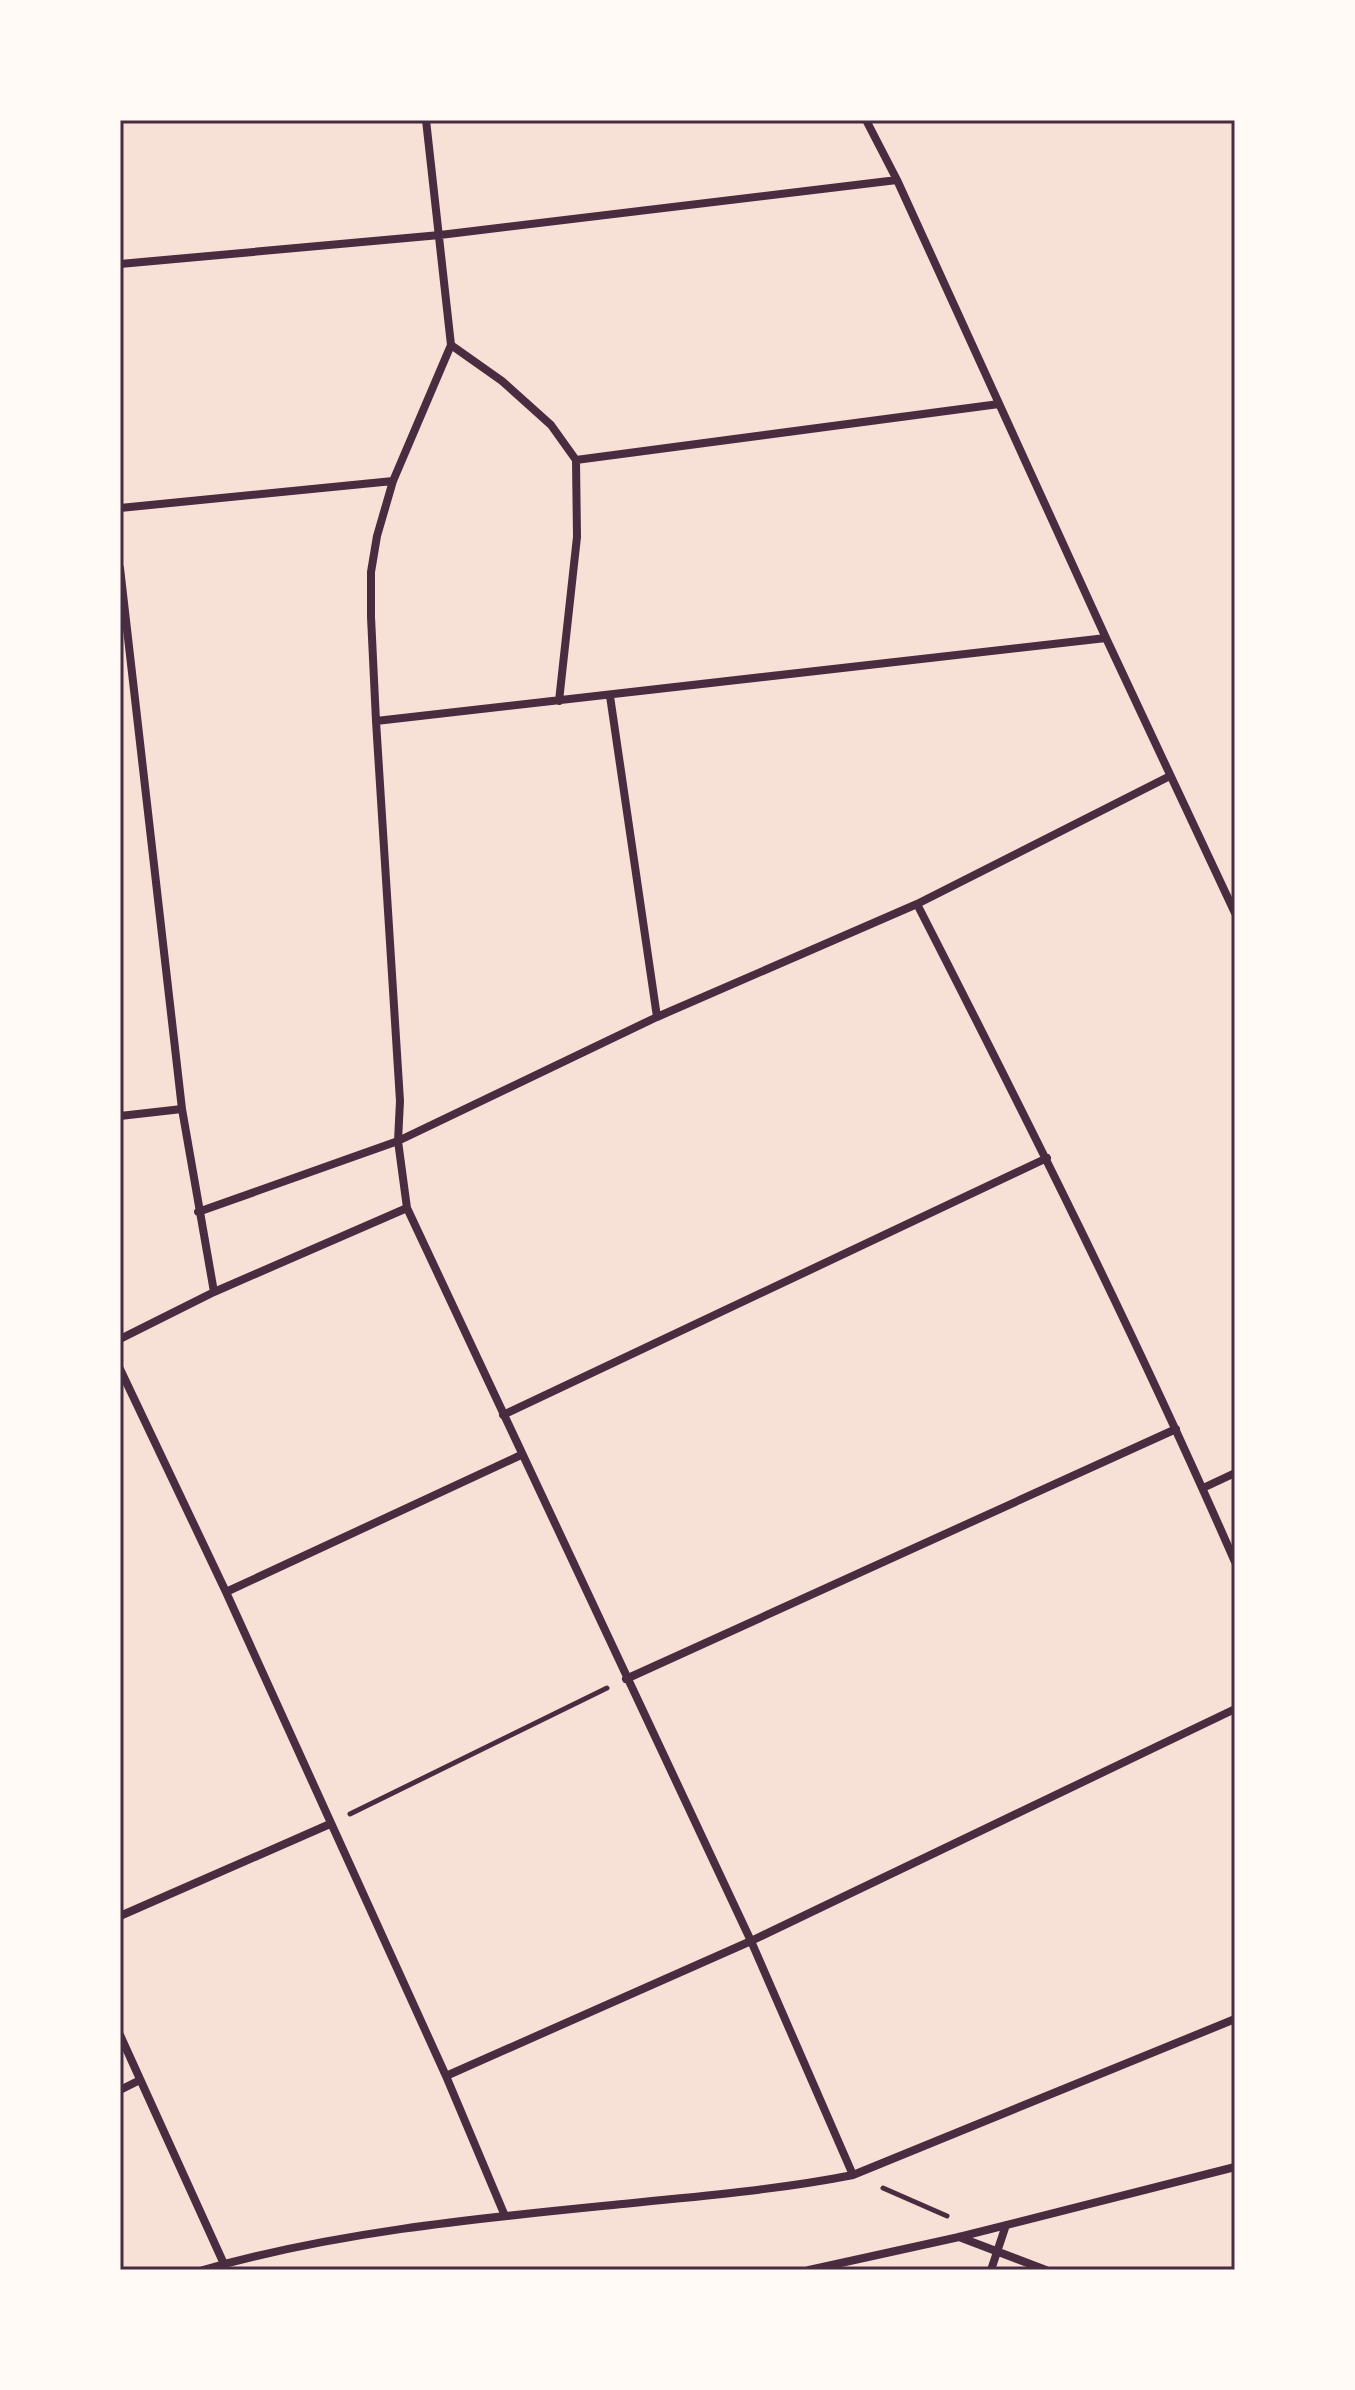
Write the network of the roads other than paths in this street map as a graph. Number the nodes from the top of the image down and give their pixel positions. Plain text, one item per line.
1 (426, 120) edge
2 (866, 120) edge
3 (897, 180) junction
4 (440, 235) junction
5 (120, 264) edge
6 (451, 345) junction
7 (999, 404) junction
8 (576, 460) junction
9 (393, 481) junction
10 (120, 508) edge
11 (120, 568) edge
12 (1106, 638) junction
13 (610, 696) junction
14 (559, 701) junction
15 (376, 721) junction
16 (1170, 776) junction
17 (917, 904) junction
18 (1235, 913) edge
19 (657, 1017) junction
20 (182, 1109) junction
21 (120, 1116) edge
22 (398, 1141) junction
23 (1047, 1158) junction
24 (407, 1208) junction
25 (198, 1212) junction
26 (214, 1292) junction
27 (120, 1339) edge
28 (120, 1369) edge
29 (503, 1415) junction
30 (1176, 1429) junction
31 (521, 1455) junction
32 (1235, 1473) edge
33 (1203, 1488) junction
34 (1235, 1562) edge
35 (226, 1592) junction
36 (626, 1679) junction
37 (1235, 1709) edge
38 (330, 1824) junction
39 (120, 1916) edge
40 (751, 1941) junction
41 (1235, 2019) edge
42 (120, 2035) edge
43 (446, 2076) junction
44 (140, 2080) junction
45 (120, 2090) edge
46 (1235, 2167) edge
47 (853, 2175) junction
48 (505, 2216) junction
49 (1006, 2225) junction
50 (959, 2237) junction
51 (997, 2252) junction
52 (224, 2264) junction
53 (203, 2270) edge
54 (809, 2270) edge
55 (991, 2270) edge
56 (1046, 2270) edge

1 - 4 street
2 - 3 street
3 - 4 street
3 - 7 street
4 - 5 street
4 - 6 street
6 - 8 street
6 - 9 street
7 - 8 street
7 - 12 street
8 - 14 street
9 - 10 street
9 - 15 street
11 - 20 street
12 - 13 street
12 - 16 street
13 - 14 street
13 - 19 street
14 - 15 street
15 - 22 street
16 - 17 street
16 - 18 street
17 - 19 street
17 - 23 street
19 - 22 street
20 - 21 street
20 - 25 street
22 - 24 street
22 - 25 street
23 - 29 street
23 - 30 street
24 - 26 street
24 - 29 street
25 - 26 street
26 - 27 street
28 - 35 street
29 - 31 street
30 - 33 street
30 - 36 street
31 - 35 street
31 - 36 street
32 - 33 street
33 - 34 street
35 - 38 street
36 - 40 street
37 - 40 street
38 - 39 street
38 - 43 street
40 - 43 street
40 - 47 street
41 - 47 street
42 - 44 street
43 - 48 street
44 - 45 street
44 - 52 street
46 - 49 street
47 - 48 street
48 - 52 street
49 - 50 street
49 - 51 street
50 - 51 street
50 - 54 street
51 - 55 street
51 - 56 street
52 - 53 street

